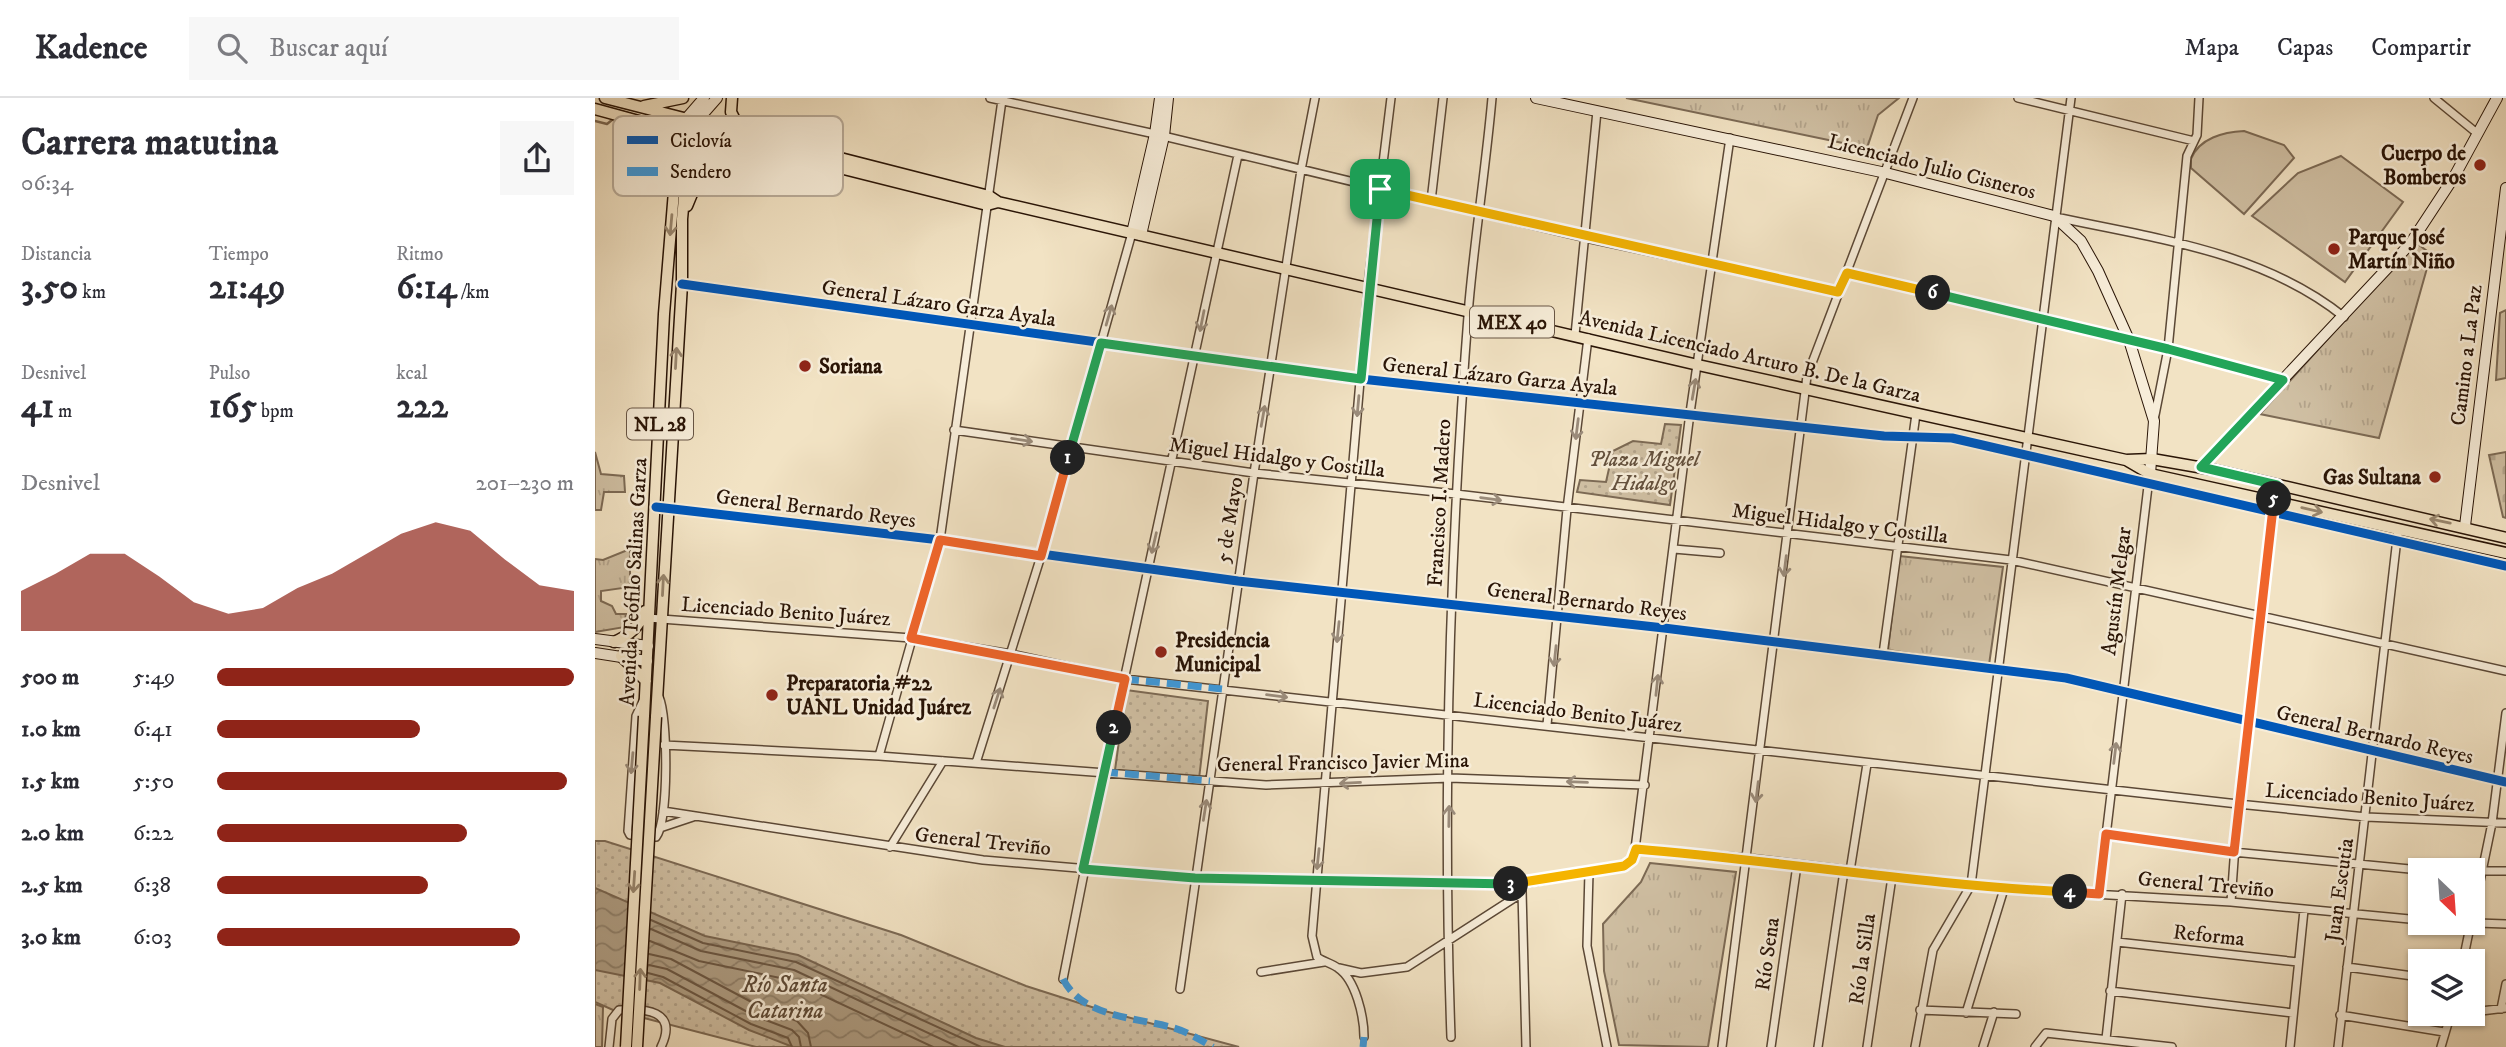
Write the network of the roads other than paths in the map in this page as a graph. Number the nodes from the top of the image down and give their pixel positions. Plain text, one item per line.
1 (608, 98) edge
2 (683, 98) edge
3 (704, 98) edge
4 (717, 98) edge
5 (732, 98) edge
6 (990, 98) edge
7 (1160, 98) edge
8 (1168, 98) edge
9 (1315, 98) edge
10 (1391, 98) edge
11 (1443, 98) edge
12 (1492, 98) edge
13 (1536, 98) edge
14 (1913, 98) edge
15 (2018, 98) edge
16 (2071, 98) edge
17 (2199, 98) edge
18 (2435, 98) edge
19 (2497, 98) edge
20 (1002, 100) junction
21 (642, 106) junction
22 (595, 109) edge
23 (2069, 110) junction
24 (1597, 111) junction
25 (619, 116) edge
26 (672, 116) edge
27 (694, 116) edge
28 (697, 116) edge
29 (733, 116) edge
30 (2478, 134) junction
31 (1160, 135) junction
32 (1730, 138) junction
33 (2194, 141) junction
34 (1238, 155) junction
35 (843, 161) edge
36 (843, 168) edge
37 (1301, 170) junction
38 (1886, 173) junction
39 (2506, 188) edge
40 (1380, 189) junction
41 (673, 196) edge
42 (683, 196) edge
43 (691, 196) edge
44 (991, 201) junction
45 (1430, 201) junction
46 (1481, 213) junction
47 (2055, 216) junction
48 (682, 219) junction
49 (1137, 234) junction
50 (1586, 238) junction
51 (2180, 243) junction
52 (1215, 254) junction
53 (1710, 263) junction
54 (1285, 270) junction
55 (1847, 273) junction
56 (682, 284) junction
57 (1368, 289) junction
58 (1838, 292) junction
59 (1469, 312) junction
60 (664, 314) junction
61 (679, 315) junction
62 (2344, 317) junction
63 (2041, 318) junction
64 (968, 324) junction
65 (1575, 335) junction
66 (1588, 337) junction
67 (2129, 340) junction
68 (1101, 343) junction
69 (2168, 349) junction
70 (1195, 357) junction
71 (1698, 365) junction
72 (1272, 367) junction
73 (1361, 379) junction
74 (2283, 380) junction
75 (1463, 388) junction
76 (1805, 388) junction
77 (1580, 401) junction
78 (1690, 413) junction
79 (1916, 414) junction
80 (2154, 421) junction
81 (1800, 425) junction
82 (954, 429) junction
83 (1911, 435) junction
84 (2027, 438) junction
85 (1071, 448) junction
86 (2025, 453) junction
87 (2152, 459) junction
88 (2126, 460) junction
89 (1173, 462) junction
90 (2201, 467) junction
91 (1254, 473) junction
92 (2149, 478) junction
93 (1352, 485) junction
94 (2277, 485) junction
95 (2232, 491) junction
96 (1455, 494) junction
97 (2196, 494) junction
98 (2273, 507) junction
99 (662, 508) junction
100 (1567, 509) junction
101 (1678, 521) junction
102 (2465, 526) junction
103 (2398, 530) junction
104 (1788, 534) junction
105 (2506, 538) edge
106 (2449, 539) junction
107 (940, 540) junction
108 (2398, 542) junction
109 (2480, 546) junction
110 (1896, 548) junction
111 (1674, 549) junction
112 (2506, 552) edge
113 (1720, 553) dead end
114 (1041, 556) junction
115 (2011, 560) junction
116 (2506, 566) edge
117 (1148, 569) junction
118 (1238, 581) junction
119 (2136, 588) junction
120 (1343, 591) junction
121 (1451, 603) junction
122 (648, 605) junction
123 (1559, 616) junction
124 (2260, 617) junction
125 (648, 618) junction
126 (661, 619) junction
127 (1664, 628) junction
128 (911, 638) junction
129 (595, 639) edge
130 (1776, 641) junction
131 (614, 642) junction
132 (2385, 645) junction
133 (648, 646) junction
134 (595, 653) edge
135 (1011, 654) junction
136 (1883, 654) junction
137 (621, 656) junction
138 (647, 661) junction
139 (1998, 669) junction
140 (2506, 671) edge
141 (1125, 679) junction
142 (646, 681) junction
143 (1222, 689) junction
144 (2123, 691) junction
145 (657, 693) junction
146 (646, 698) junction
147 (1331, 703) junction
148 (2506, 713) edge
149 (1450, 715) junction
150 (650, 717) junction
151 (2248, 723) junction
152 (1547, 725) junction
153 (1652, 737) junction
154 (664, 745) junction
155 (1762, 751) junction
156 (2374, 751) junction
157 (879, 756) junction
158 (943, 761) junction
159 (976, 763) junction
160 (1867, 764) junction
161 (1104, 772) junction
162 (1983, 777) junction
163 (1450, 778) junction
164 (2496, 780) junction
165 (1210, 781) junction
166 (2506, 782) edge
167 (1327, 785) junction
168 (1646, 785) junction
169 (2111, 789) junction
170 (2238, 804) junction
171 (663, 811) junction
172 (694, 816) junction
173 (2366, 817) junction
174 (2492, 823) junction
175 (2506, 823) edge
176 (660, 831) junction
177 (2106, 834) junction
178 (890, 848) junction
179 (1636, 849) junction
180 (2234, 852) junction
181 (1748, 858) junction
182 (2485, 860) edge
183 (1797, 865) junction
184 (2361, 865) junction
185 (1083, 869) junction
186 (2408, 869) edge
187 (1847, 871) junction
188 (2485, 871) edge
189 (2506, 871) edge
190 (1589, 872) junction
191 (1892, 877) junction
192 (1195, 878) junction
193 (1316, 880) junction
194 (1449, 884) junction
195 (1522, 884) junction
196 (1971, 884) junction
197 (2004, 889) junction
198 (1522, 893) junction
199 (2099, 894) junction
200 (2122, 894) junction
201 (2231, 902) junction
202 (2304, 911) junction
203 (2354, 915) junction
204 (2408, 919) edge
205 (2485, 923) edge
206 (2506, 924) edge
207 (1448, 940) junction
208 (2116, 942) junction
209 (1324, 962) junction
210 (2298, 962) junction
211 (2347, 967) junction
212 (1339, 968) junction
213 (1261, 972) dead end
214 (2408, 975) edge
215 (1063, 979) dead end
216 (2506, 985) edge
217 (1180, 989) dead end
218 (2110, 991) junction
219 (2503, 1009) edge
220 (1920, 1010) junction
221 (2485, 1011) edge
222 (1994, 1012) junction
223 (1966, 1013) junction
224 (2293, 1013) junction
225 (2016, 1014) dead end
226 (2340, 1015) junction
227 (2446, 1026) edge
228 (2444, 1032) junction
229 (1364, 1037) dead end
230 (1451, 1037) dead end
231 (2106, 1039) junction
232 (609, 1047) edge
233 (626, 1047) edge
234 (637, 1047) edge
235 (661, 1047) edge
236 (1526, 1047) edge
237 (1607, 1047) edge
238 (1722, 1047) edge
239 (1771, 1047) edge
240 (1818, 1047) edge
241 (1867, 1047) edge
242 (1915, 1047) edge
243 (1983, 1047) edge
244 (2035, 1047) edge
245 (2172, 1047) edge
246 (2290, 1047) edge
247 (2338, 1047) edge
248 (2441, 1047) edge

1 - 21 main road, Avenida Licenciado Arturo B. De la Garza / MEX 40
2 - 21 main road
3 - 27 street
4 - 28 street
5 - 29 main road
6 - 20 street
7 - 31 street
8 - 31 street
9 - 37 street, 5 de Mayo
10 - 40 street
11 - 45 street
12 - 46 street, Francisco I. Madero
13 - 24 street, Licenciado Julio Cisneros
14 - 38 street
15 - 23 street
16 - 23 street
17 - 33 street
18 - 30 street
19 - 30 street
20 - 31 street
20 - 44 street
21 - 26 main road, Avenida Licenciado Arturo B. De la Garza / MEX 40
22 - 25 main road, Avenida Licenciado Arturo B. De la Garza / MEX 40
23 - 33 street
23 - 47 street
24 - 32 street, Licenciado Julio Cisneros
24 - 50 street
30 - 62 street
31 - 34 street
31 - 49 street
32 - 38 street, Licenciado Julio Cisneros
32 - 53 street
33 - 51 street
34 - 37 street
34 - 52 street
35 - 44 main road, Avenida Licenciado Arturo B. De la Garza / MEX 40
36 - 44 main road, Avenida Licenciado Arturo B. De la Garza / MEX 40
37 - 40 street
37 - 54 street, 5 de Mayo
38 - 47 street, Licenciado Julio Cisneros
38 - 55 street
39 - 102 street, Camino a La Paz
40 - 45 street
40 - 57 street
41 -> 60 main road, Avenida Teófilo Salinas Garza / NL 28
42 - 48 main road, Avenida Teófilo Salinas Garza / NL 28
43 - 48 main road
44 - 49 main road, Avenida Licenciado Arturo B. De la Garza / MEX 40
44 - 64 street
45 - 46 street
46 - 50 street
46 - 59 street, Francisco I. Madero
47 - 51 street
47 - 63 street
47 - 67 street, Licenciado Julio Cisneros
48 - 56 main road, Avenida Teófilo Salinas Garza / NL 28
49 - 52 main road, Avenida Licenciado Arturo B. De la Garza / MEX 40
68 -> 49 street
50 - 53 street
50 - 65 street
51 - 62 street
51 - 69 street
52 - 54 main road, Avenida Licenciado Arturo B. De la Garza / MEX 40
52 -> 70 street
53 - 58 street
53 - 71 street
54 - 57 main road, Avenida Licenciado Arturo B. De la Garza / MEX 40
54 - 72 street, 5 de Mayo
55 - 58 street
55 - 63 street
56 - 61 main road, Avenida Teófilo Salinas Garza / NL 28
56 - 64 street, General Lázaro Garza Ayala
57 - 59 main road, Avenida Licenciado Arturo B. De la Garza / MEX 40
57 - 73 street
58 - 76 street
59 - 65 main road, Avenida Licenciado Arturo B. De la Garza / MEX 40
59 - 75 street, Francisco I. Madero
60 - 61 main road
60 - 99 main road, Avenida Teófilo Salinas Garza / NL 28
99 -> 61 main road, Avenida Teófilo Salinas Garza / NL 28
62 - 74 street
63 - 67 street
63 - 84 street
64 - 68 street, General Lázaro Garza Ayala
64 - 82 street
65 - 66 main road, Avenida Licenciado Arturo B. De la Garza / MEX 40
66 - 71 main road, Avenida Licenciado Arturo B. De la Garza / MEX 40
66 - 77 street
67 - 69 street
67 - 80 street, Licenciado Julio Cisneros
68 - 70 street, General Lázaro Garza Ayala
68 - 85 street
69 - 74 street
69 - 80 street
70 - 72 street, General Lázaro Garza Ayala
70 - 89 street
71 - 76 main road, Avenida Licenciado Arturo B. De la Garza / MEX 40
78 -> 71 street
72 - 73 street, General Lázaro Garza Ayala
91 -> 72 street, 5 de Mayo
73 - 75 street, General Lázaro Garza Ayala
73 -> 93 street
74 - 90 street
75 - 77 street, General Lázaro Garza Ayala
75 - 96 street, Francisco I. Madero
76 - 79 main road, Avenida Licenciado Arturo B. De la Garza / MEX 40
76 - 81 street
77 - 78 street, General Lázaro Garza Ayala
77 -> 100 street
78 - 81 street, General Lázaro Garza Ayala
78 - 101 street
79 - 83 street
79 - 84 main road, Avenida Licenciado Arturo B. De la Garza / MEX 40
80 - 87 street, Licenciado Julio Cisneros
81 - 83 street, General Lázaro Garza Ayala
81 - 104 street
82 -> 85 street, Miguel Hidalgo y Costilla
82 - 107 street
83 - 86 street, General Lázaro Garza Ayala
83 - 110 street
84 - 86 street
84 - 88 main road, Avenida Licenciado Arturo B. De la Garza / MEX 40
85 - 89 street, Miguel Hidalgo y Costilla
85 - 114 street
86 - 92 street, General Lázaro Garza Ayala
86 - 115 street
87 - 88 main road, Avenida Licenciado Arturo B. De la Garza / MEX 40
87 - 90 main road, Avenida Licenciado Arturo B. De la Garza / MEX 40
87 - 92 street, Agustín Melgar
88 - 92 main road, Avenida Licenciado Arturo B. De la Garza / MEX 40
89 - 91 street, Miguel Hidalgo y Costilla
89 -> 117 street
90 - 94 main road, Avenida Licenciado Arturo B. De la Garza / MEX 40
91 - 93 street, Miguel Hidalgo y Costilla
91 - 118 street, 5 de Mayo
92 - 95 main road, Avenida Licenciado Arturo B. De la Garza / MEX 40
92 - 97 street, General Lázaro Garza Ayala
92 - 119 street, Agustín Melgar
93 - 96 street, Miguel Hidalgo y Costilla
93 - 120 street
94 - 98 street
102 -> 94 main road, Avenida Licenciado Arturo B. De la Garza / MEX 40
95 - 97 main road
95 - 98 main road, Avenida Licenciado Arturo B. De la Garza / MEX 40
96 -> 100 street, Miguel Hidalgo y Costilla
96 - 121 street, Francisco I. Madero
97 - 98 street, General Lázaro Garza Ayala
98 -> 103 main road, Avenida Licenciado Arturo B. De la Garza / MEX 40
98 - 108 street, General Lázaro Garza Ayala
98 - 124 street
99 - 107 street, General Bernardo Reyes
99 - 122 main road, Avenida Teófilo Salinas Garza / NL 28
126 -> 99 main road, Avenida Teófilo Salinas Garza / NL 28
100 - 101 street, Miguel Hidalgo y Costilla
100 - 123 street
101 - 104 street, Miguel Hidalgo y Costilla
101 - 111 street
102 - 105 main road, Avenida Licenciado Arturo B. De la Garza / MEX 40
102 - 106 main road
102 - 109 main road
103 - 106 main road, Avenida Licenciado Arturo B. De la Garza / MEX 40
103 - 108 street, Juan Escutia
104 - 110 street, Miguel Hidalgo y Costilla
104 -> 130 street
106 - 109 main road, Avenida Licenciado Arturo B. De la Garza / MEX 40
107 - 114 street, General Bernardo Reyes
107 - 128 street
108 - 116 street, General Lázaro Garza Ayala
108 - 132 street, Juan Escutia
109 - 112 main road, Avenida Licenciado Arturo B. De la Garza / MEX 40
110 - 115 street, Miguel Hidalgo y Costilla
110 - 136 street
111 - 113 street
111 - 127 street
114 - 117 street, General Bernardo Reyes
114 - 135 street
115 - 119 street, Miguel Hidalgo y Costilla
115 - 139 street
117 - 118 street, General Bernardo Reyes
117 - 141 street
118 - 120 street, General Bernardo Reyes
118 - 143 street, 5 de Mayo
119 - 124 street, Miguel Hidalgo y Costilla
119 - 144 street, Agustín Melgar
120 - 121 street, General Bernardo Reyes
120 -> 147 street
121 - 123 street, General Bernardo Reyes
121 - 149 street, Francisco I. Madero
122 - 125 main road, Avenida Teófilo Salinas Garza / NL 28
122 - 131 main road
123 - 127 street, General Bernardo Reyes
123 -> 152 street
124 - 132 street, Miguel Hidalgo y Costilla
124 - 151 street
125 - 126 street, Licenciado Benito Juárez
125 - 133 main road, Avenida Teófilo Salinas Garza / NL 28
126 - 128 street, Licenciado Benito Juárez
126 - 145 main road, Avenida Teófilo Salinas Garza / NL 28
127 - 130 street, General Bernardo Reyes
153 -> 127 street
128 - 135 street, Licenciado Benito Juárez
128 - 157 street
129 - 131 street
130 - 136 street, General Bernardo Reyes
130 - 155 street
131 - 133 street
132 - 140 street, Miguel Hidalgo y Costilla
132 - 156 street, Juan Escutia
133 - 138 main road, Avenida Teófilo Salinas Garza / NL 28
134 - 137 street
135 - 141 street, Licenciado Benito Juárez
159 -> 135 street
136 - 139 street, General Bernardo Reyes
137 - 138 street
137 - 142 main road
138 - 142 main road, Avenida Teófilo Salinas Garza / NL 28
139 - 144 street, General Bernardo Reyes
139 - 162 street
141 - 143 street, Licenciado Benito Juárez
141 - 161 street
142 - 146 main road, Avenida Teófilo Salinas Garza / NL 28
143 -> 147 street, Licenciado Benito Juárez
143 - 165 street, 5 de Mayo
144 - 151 street, General Bernardo Reyes
169 -> 144 street, Agustín Melgar
145 - 150 main road, Avenida Teófilo Salinas Garza / NL 28
145 - 154 street
146 - 150 main road, Avenida Teófilo Salinas Garza / NL 28
146 -> 176 street
147 - 149 street, Licenciado Benito Juárez
147 - 167 street
148 - 164 street
149 - 152 street, Licenciado Benito Juárez
149 - 163 street, Francisco I. Madero
150 -> 233 main road, Avenida Teófilo Salinas Garza / NL 28, bridge
234 -> 150 main road, Avenida Teófilo Salinas Garza / NL 28, bridge
151 - 156 street, General Bernardo Reyes
151 - 170 street
152 - 153 street, Licenciado Benito Juárez
153 - 155 street, Licenciado Benito Juárez
153 - 168 street
154 - 157 street, General Francisco Javier Mina
154 - 171 street
155 - 160 street, Licenciado Benito Juárez
155 -> 181 street
156 - 164 street, General Bernardo Reyes
156 - 173 street, Juan Escutia
157 - 158 street, General Francisco Javier Mina
158 - 159 street, General Francisco Javier Mina
158 - 178 street
159 - 161 street, General Francisco Javier Mina
160 - 162 street, Licenciado Benito Juárez
160 - 187 street
161 - 165 street, General Francisco Javier Mina
161 - 185 street
162 - 169 street, Licenciado Benito Juárez
162 - 196 street
163 -> 167 street, General Francisco Javier Mina
168 -> 163 street, General Francisco Javier Mina
194 -> 163 street, Francisco I. Madero
164 - 166 street, General Bernardo Reyes
164 - 174 street
165 - 167 street, General Francisco Javier Mina
192 -> 165 street, 5 de Mayo
167 -> 193 street
168 - 179 street
169 - 170 street, Licenciado Benito Juárez
169 - 177 street, Agustín Melgar
170 - 173 street, Licenciado Benito Juárez
170 - 180 street
171 - 172 street, General Treviño
171 - 176 street
172 - 176 street
172 - 178 street, General Treviño
173 - 174 street, Licenciado Benito Juárez
173 - 184 street, Juan Escutia
174 - 175 street, Licenciado Benito Juárez
174 - 182 street
177 - 180 street
177 - 199 street, Agustín Melgar
178 - 185 street, General Treviño
179 - 181 street, General Treviño
179 - 190 street, General Treviño
180 - 184 street
180 - 201 street
181 - 183 street, General Treviño
181 - 238 street
183 - 187 street, General Treviño
183 - 239 street, Río Sena
184 - 186 street
184 - 203 street, Juan Escutia
185 - 192 street, General Treviño
185 - 215 street
187 - 191 street, General Treviño
187 - 240 street
188 - 189 street
190 - 195 street, General Treviño
190 - 237 street
191 - 196 street, General Treviño
191 - 241 street, Río la Silla
192 - 193 street, General Treviño
192 - 217 street, 5 de Mayo
193 - 194 street, General Treviño
193 - 209 street
194 - 195 street, General Treviño
194 - 207 street, Francisco I. Madero
195 - 198 street
196 - 197 street, General Treviño
196 - 220 street
197 - 199 street, General Treviño
197 - 223 street
198 - 207 street
198 - 236 street
199 - 200 street, General Treviño
200 - 201 street, General Treviño
200 - 208 street
201 - 202 street, General Treviño
202 - 203 street, General Treviño
202 - 210 street
203 - 204 street, General Treviño
203 - 211 street, Juan Escutia
205 - 206 street
207 - 212 street
207 - 230 street, Francisco I. Madero
208 - 210 street, Reforma
208 - 218 street
209 - 212 street
209 - 213 street
210 - 224 street
211 - 214 street
211 - 226 street, Juan Escutia
212 - 229 street
216 - 219 street
218 - 224 street
218 - 231 street
219 - 221 street
220 - 223 street
220 - 242 street
222 - 223 street
222 - 225 street
222 - 243 street
224 - 246 street
226 - 228 street
226 - 247 street, Juan Escutia
227 - 228 street
228 - 248 street
231 - 244 street
231 - 245 street
232 - 235 street

